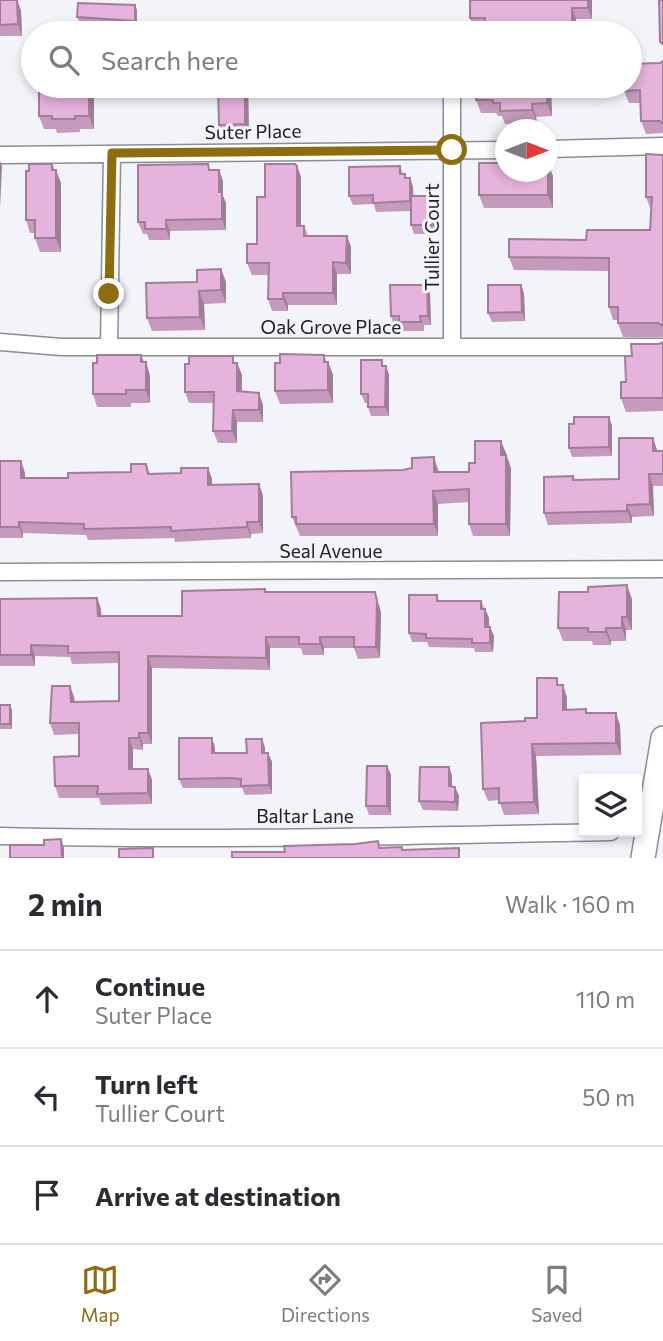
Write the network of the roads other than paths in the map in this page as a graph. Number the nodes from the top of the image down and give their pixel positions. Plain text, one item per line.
1 (452, 98) edge
2 (663, 146) edge
3 (558, 149) edge
4 (452, 150) junction
5 (495, 150) edge
6 (112, 153) junction
7 (0, 155) edge
8 (0, 342) edge
9 (452, 346) junction
10 (109, 347) junction
11 (663, 347) edge
12 (663, 569) edge
13 (0, 572) edge
14 (663, 738) edge
15 (642, 831) edge
16 (579, 833) edge
17 (0, 836) edge
18 (643, 858) edge

1 - 4 street, Tullier Court
2 - 3 street
4 - 5 street, Suter Place
4 - 6 street, Suter Place
4 - 9 street, Tullier Court
6 - 7 street, Suter Place
6 - 10 street
8 - 10 street, Oak Grove Place
9 - 10 street, Oak Grove Place
9 - 11 street, Oak Grove Place
12 - 13 street, Seal Avenue
14 - 15 main road
15 - 18 main road
16 - 17 street, Baltar Lane

